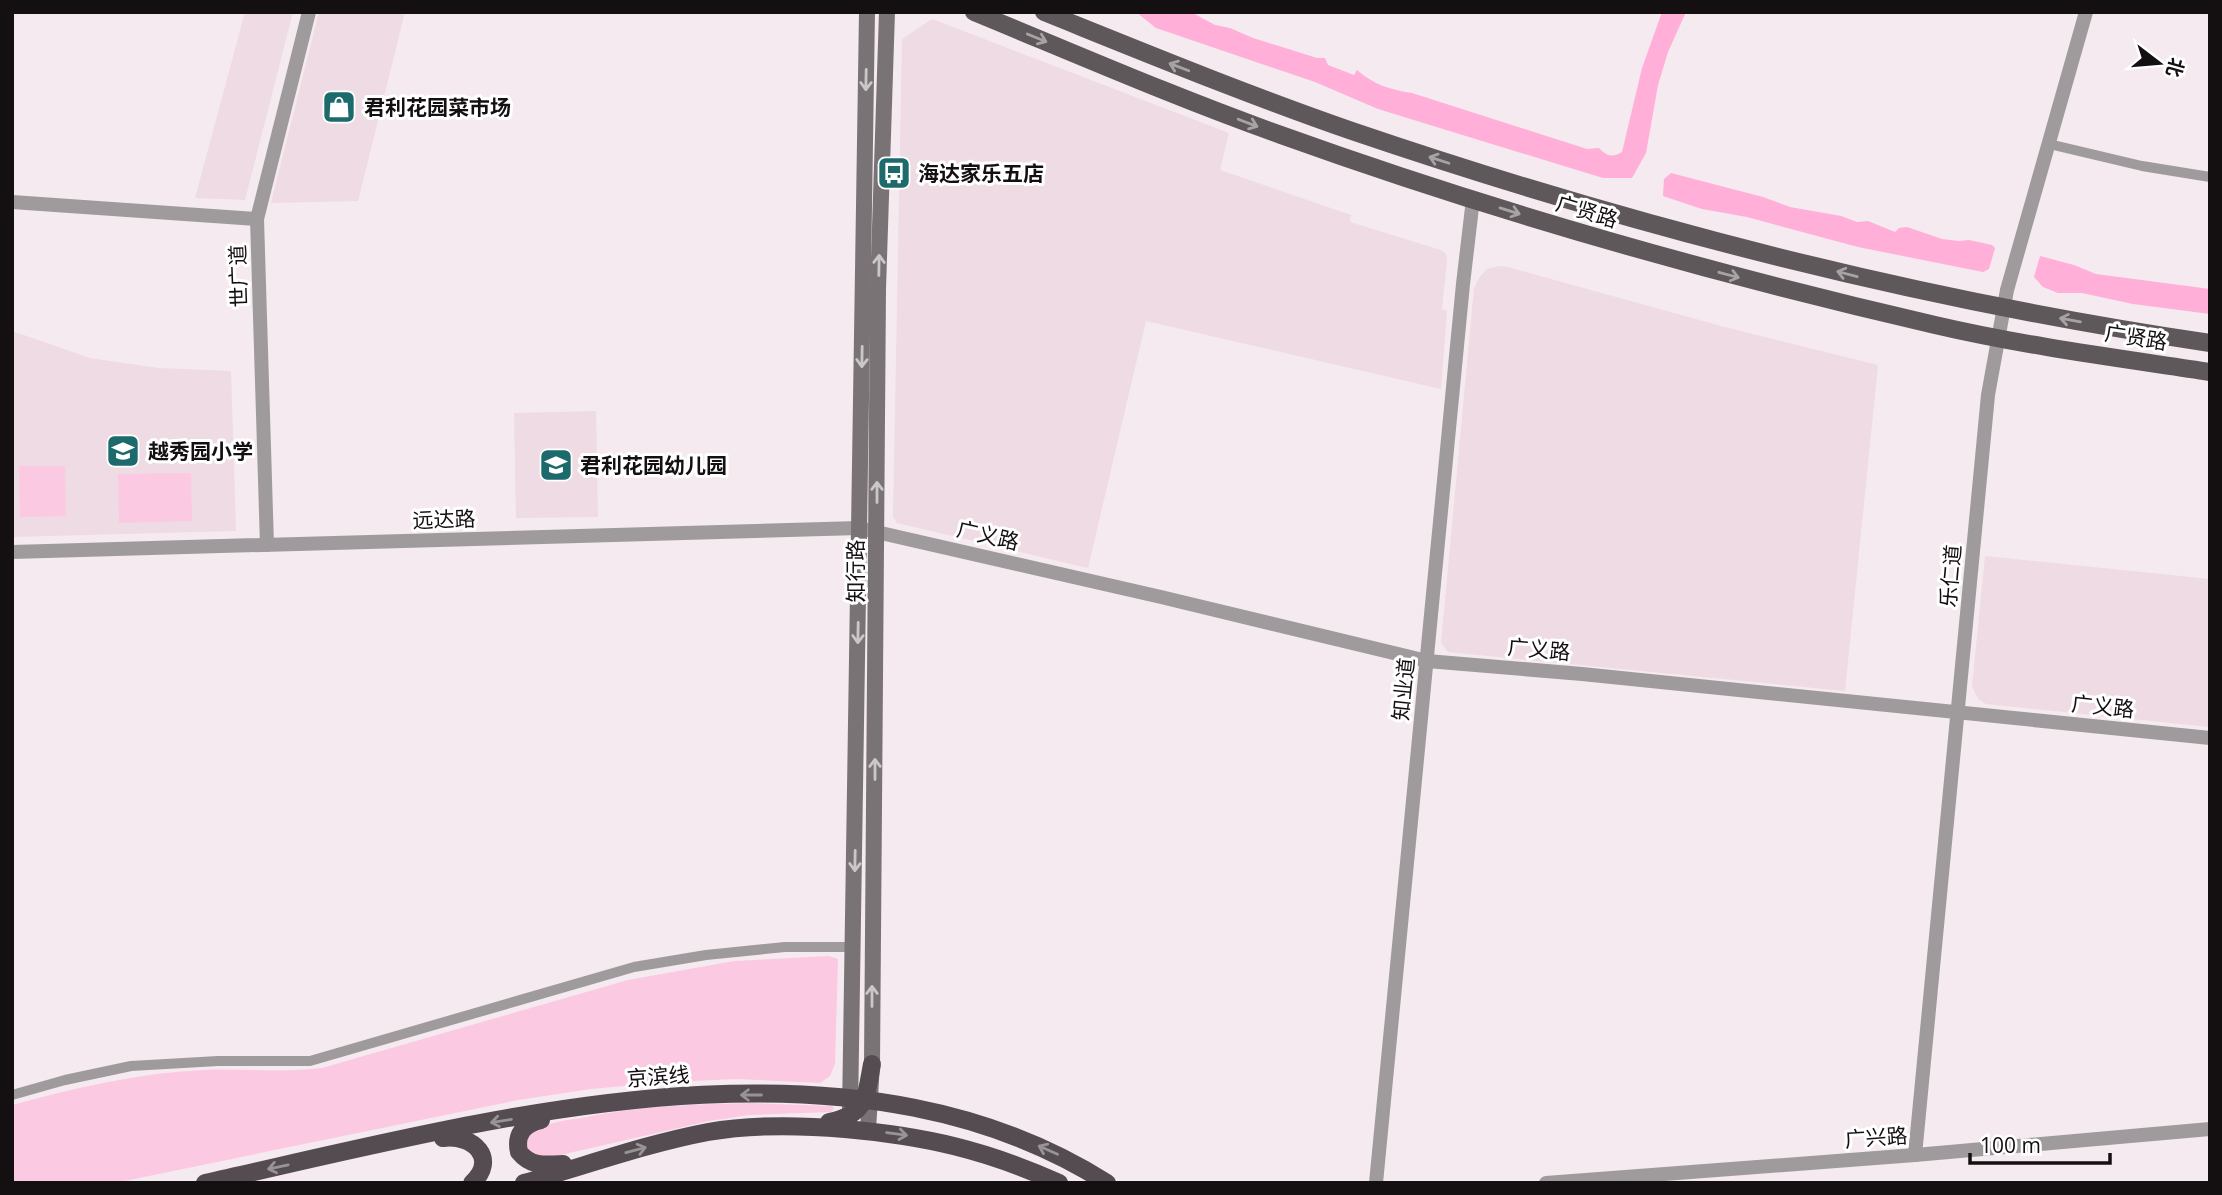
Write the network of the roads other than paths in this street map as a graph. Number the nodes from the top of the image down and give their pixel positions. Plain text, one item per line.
1 (309, 12) edge
2 (867, 12) edge
3 (887, 12) edge
4 (974, 12) edge
5 (1044, 12) edge
6 (2086, 12) edge
7 (2049, 144) junction
8 (2210, 177) edge
9 (1474, 200) junction
10 (12, 202) edge
11 (257, 219) junction
12 (2003, 308) junction
13 (1998, 338) junction
14 (2210, 343) edge
15 (2210, 372) edge
16 (859, 528) junction
17 (877, 531) junction
18 (267, 545) junction
19 (12, 552) edge
20 (1427, 661) junction
21 (1958, 713) junction
22 (2210, 738) edge
23 (853, 947) junction
24 (852, 1062) junction
25 (872, 1064) joint
26 (12, 1095) edge
27 (819, 1096) junction
28 (862, 1099) junction
29 (609, 1103) junction
30 (849, 1123) junction
31 (2210, 1129) edge
32 (867, 1130) junction
33 (376, 1145) junction
34 (1915, 1155) junction
35 (604, 1159) junction
36 (205, 1183) edge
37 (472, 1183) edge
38 (524, 1183) edge
39 (1059, 1183) edge
40 (1108, 1183) edge
41 (1376, 1183) edge
42 (1546, 1183) edge

1 - 11 street, 世广道
2 -> 16 main road, 知行路
17 -> 3 main road, 知行路
4 -> 9 main road, 广贤路
12 -> 5 main road, 广贤路
6 - 7 street, 乐仁道
7 - 8 street
7 - 12 street, 乐仁道
9 -> 13 main road, 广贤路
9 - 20 street, 知业道
10 - 11 street
11 - 18 street, 世广道
12 - 13 street, 乐仁道
14 -> 12 main road, 广贤路
13 - 15 main road, 广贤路
13 - 21 street, 乐仁道
16 - 17 street, 远达路
16 - 18 street, 远达路
16 -> 23 main road, 知行路
17 - 20 street, 广义路
25 -> 17 main road, 知行路
18 - 19 street, 远达路
20 - 21 street, 广义路
20 - 41 street, 知业道
21 - 22 street, 广义路
21 - 34 street, 乐仁道
23 - 24 main road, 知行路
23 - 26 street
24 - 27 main road
24 - 28 main road, 知行路
25 - 28 highway
27 - 28 highway, 京滨线
27 -> 29 highway, 京滨线
28 - 30 highway
28 - 32 main road, 知行路
40 -> 28 highway, 京滨线
29 -> 33 highway, 京滨线
29 - 35 highway
30 - 32 highway
35 -> 30 highway
31 - 34 street, 广兴路
32 -> 39 highway
33 -> 36 highway, 京滨线
33 - 37 highway
34 - 42 street, 广兴路
35 - 38 highway

